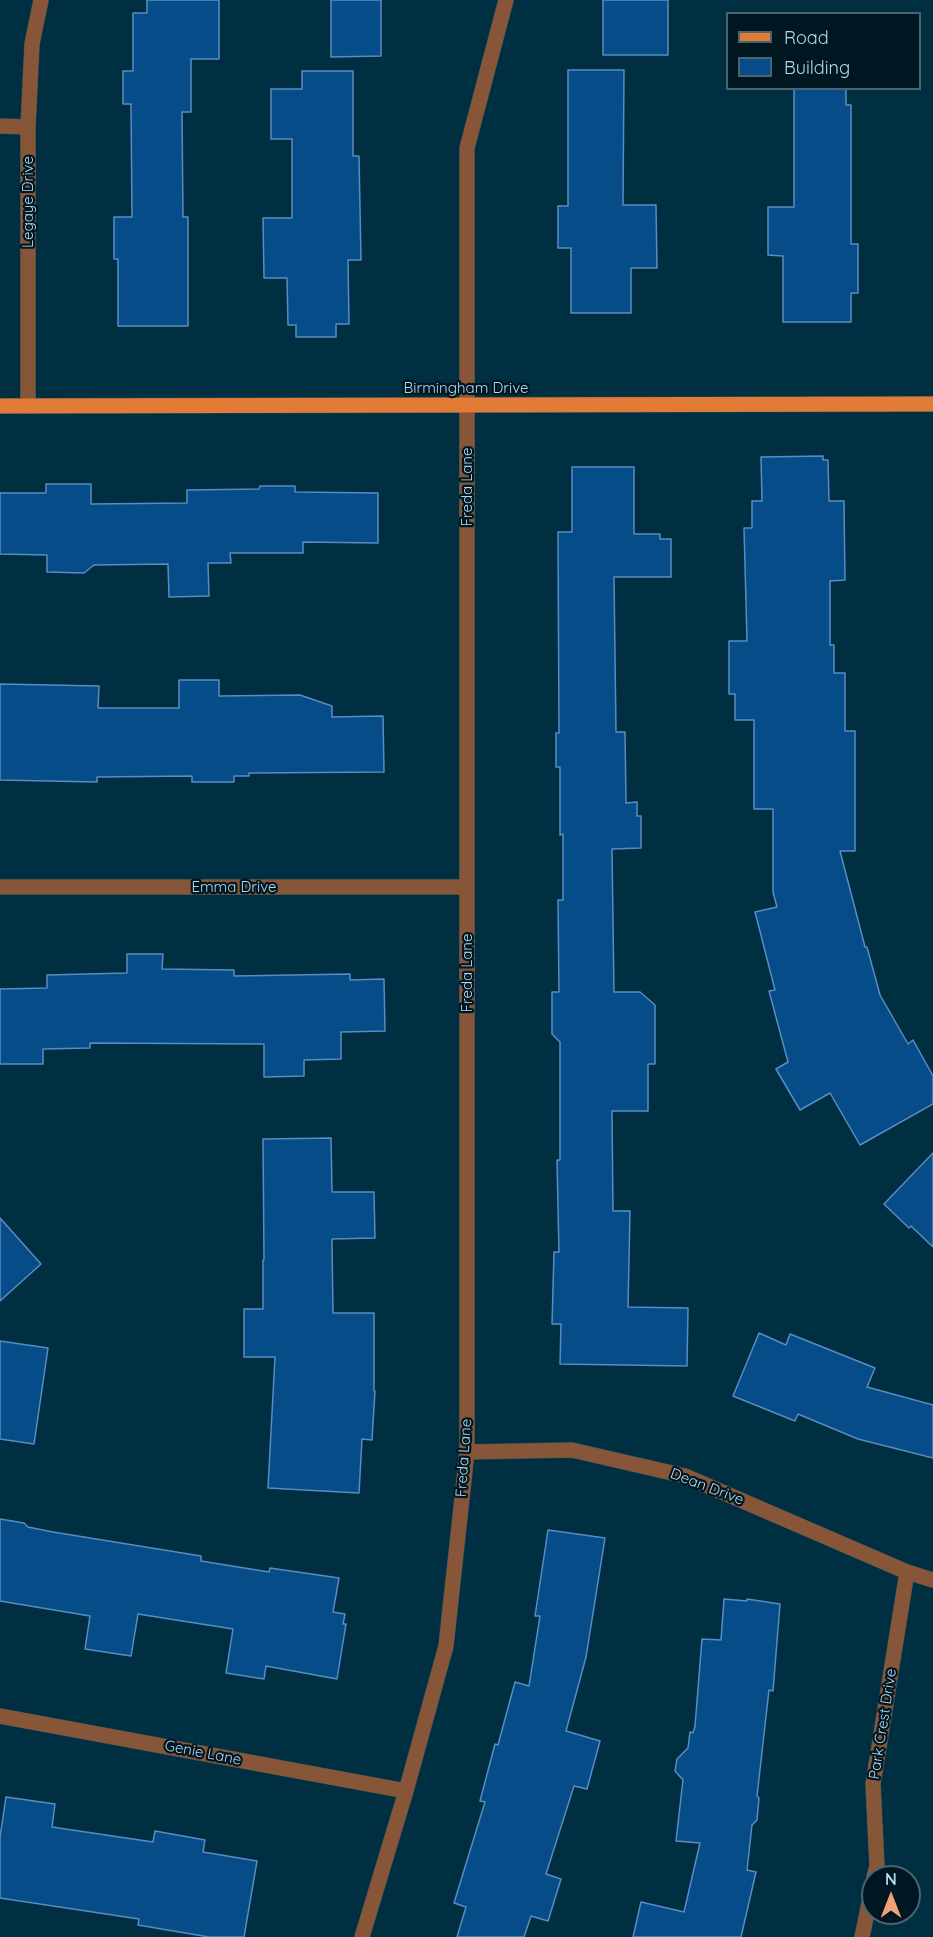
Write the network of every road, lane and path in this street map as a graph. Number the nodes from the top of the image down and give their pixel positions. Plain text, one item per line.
1 (41, 0) edge
2 (506, 0) edge
3 (0, 126) edge
4 (28, 127) junction
5 (933, 404) edge
6 (0, 406) edge
7 (28, 406) junction
8 (467, 406) junction
9 (0, 887) edge
10 (467, 887) junction
11 (467, 1452) junction
12 (907, 1572) junction
13 (933, 1580) edge
14 (0, 1716) edge
15 (406, 1791) junction
16 (877, 1865) edge
17 (362, 1937) edge

1 - 4 street, Legaye Drive
2 - 8 street, Freda Lane
3 - 4 street
4 - 7 street, Legaye Drive
5 - 8 main road, Birmingham Drive
6 - 7 main road, Birmingham Drive
7 - 8 main road, Birmingham Drive
8 - 10 street, Freda Lane
9 - 10 street, Emma Drive
10 - 11 street, Freda Lane
11 - 12 street, Dean Drive
11 - 15 street, Freda Lane
12 - 13 street, Dean Drive
12 - 16 street, Park Crest Drive
14 - 15 street, Genie Lane
15 - 17 street, Freda Lane

